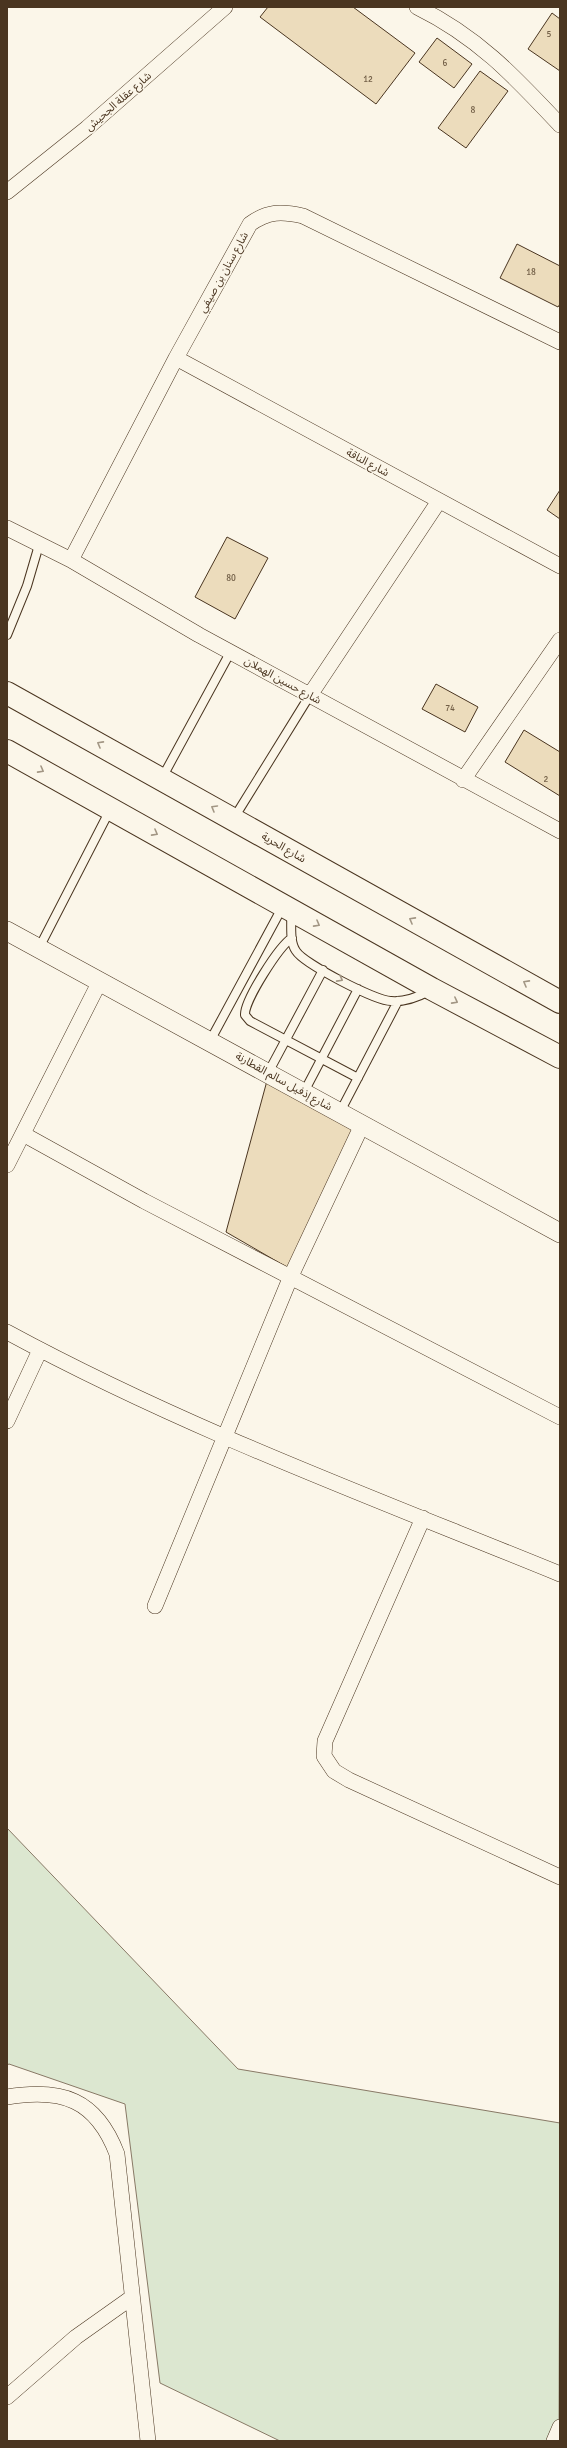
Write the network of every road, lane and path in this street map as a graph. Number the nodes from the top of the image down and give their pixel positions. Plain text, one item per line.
1 (225, 7) edge
2 (417, 7) edge
3 (560, 125) edge
4 (7, 192) edge
5 (560, 342) edge
6 (176, 358) junction
7 (439, 501) junction
8 (7, 528) edge
9 (39, 545) junction
10 (71, 560) junction
11 (560, 566) edge
12 (7, 635) edge
13 (560, 640) edge
14 (231, 651) junction
15 (7, 693) edge
16 (310, 695) junction
17 (7, 751) edge
18 (162, 778) junction
19 (463, 780) junction
20 (110, 809) junction
21 (234, 819) junction
22 (560, 832) edge
23 (287, 907) junction
24 (7, 931) edge
25 (292, 938) junction
26 (39, 948) junction
27 (322, 970) junction
28 (100, 981) junction
29 (358, 989) junction
30 (432, 989) junction
31 (398, 1001) junction
32 (560, 1002) edge
33 (286, 1040) junction
34 (210, 1041) junction
35 (560, 1057) edge
36 (321, 1058) junction
37 (268, 1073) junction
38 (358, 1078) junction
39 (304, 1092) junction
40 (340, 1112) junction
41 (362, 1125) junction
42 (23, 1134) junction
43 (7, 1165) edge
44 (560, 1233) edge
45 (291, 1276) junction
46 (7, 1332) edge
47 (40, 1350) junction
48 (560, 1417) edge
49 (7, 1421) edge
50 (225, 1438) junction
51 (423, 1518) junction
52 (560, 1574) edge
53 (156, 1606) dead end
54 (560, 1877) edge
55 (7, 2098) edge
56 (131, 2298) junction
57 (7, 2397) edge
58 (560, 2426) edge
59 (148, 2441) edge
60 (554, 2441) edge

1 - 4 street, شارع عقلة الجحيش
2 - 3 street
5 - 6 street, شارع سنان بن صيفي
6 - 7 street, شارع الناقة
6 - 10 street, شارع سنان بن صيفي
7 - 11 street, شارع الناقة
7 - 16 street
8 - 9 street, شارع حسين الهملان
9 - 10 street, شارع حسين الهملان
9 - 12 lane
10 - 14 street, شارع حسين الهملان
13 - 19 street
14 - 16 street, شارع حسين الهملان
14 - 18 lane
18 -> 15 highway, شارع الحرية
16 - 19 street, شارع حسين الهملان
16 - 21 lane
17 -> 20 highway
21 -> 18 highway, شارع الحرية
19 - 22 street, شارع حسين الهملان
20 -> 23 highway
20 - 26 lane
32 -> 21 highway, شارع الحرية
23 - 25 lane
23 -> 30 highway
23 - 34 lane
24 - 26 street, شارع إذفيل سالم القطارنة
25 - 27 lane
25 - 33 lane
26 - 28 street, شارع إذفيل سالم القطارنة
27 -> 29 lane
27 - 33 lane
28 - 34 street, شارع إذفيل سالم القطارنة
28 - 42 street
29 - 31 lane
29 - 36 lane
30 - 31 lane
30 -> 35 highway
31 - 38 lane
33 - 36 lane
33 - 37 lane
34 - 37 street, شارع إذفيل سالم القطارنة
36 - 38 lane
36 - 39 lane
37 - 39 street, شارع إذفيل سالم القطارنة
38 - 40 lane
39 - 40 street, شارع إذفيل سالم القطارنة
40 - 41 street, شارع إذفيل سالم القطارنة
41 - 44 street, شارع إذفيل سالم القطارنة
41 - 45 street
42 - 43 street
42 - 45 street
45 - 48 street
45 - 50 street
46 - 47 street
47 - 49 street
47 - 50 street
50 - 51 street
50 - 53 street
51 - 52 street
51 - 54 street
55 - 56 street
56 - 57 street
56 - 59 street
58 - 60 street

